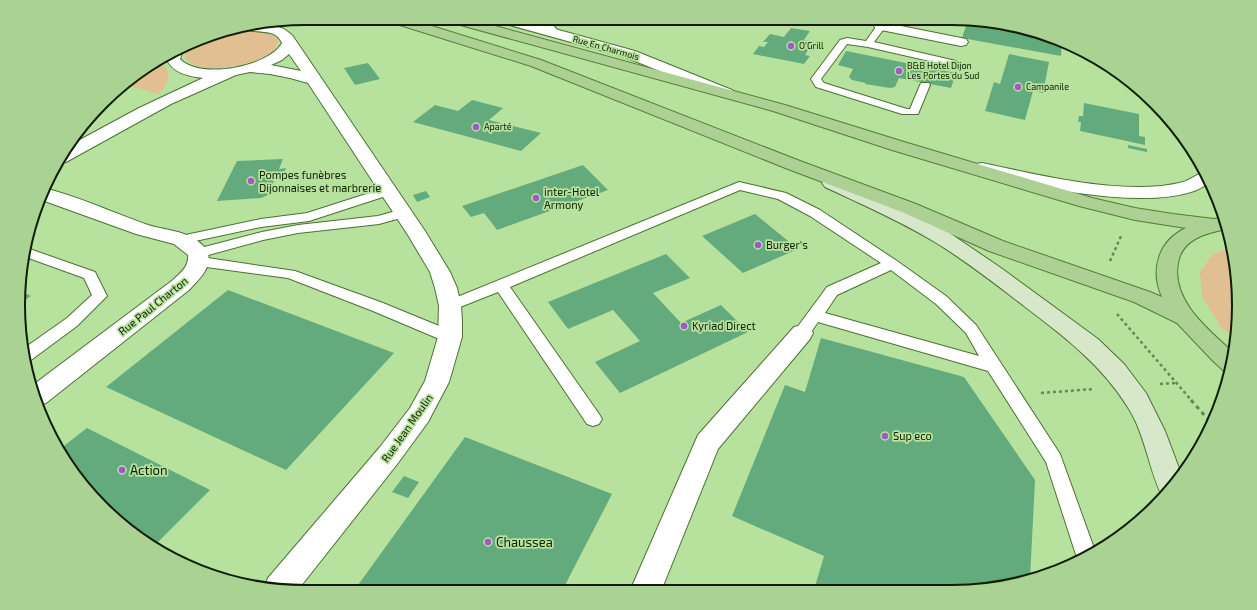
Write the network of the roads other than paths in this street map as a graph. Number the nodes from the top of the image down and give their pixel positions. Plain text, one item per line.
1 (415, 25) edge
2 (476, 25) edge
3 (524, 25) edge
4 (548, 25) edge
5 (878, 25) edge
6 (892, 25) edge
7 (265, 28) edge
8 (556, 34) junction
9 (961, 42) dead end
10 (289, 43) junction
11 (868, 44) junction
12 (175, 60) edge
13 (956, 64) dead end
14 (249, 68) junction
15 (232, 72) junction
16 (314, 80) junction
17 (925, 85) dead end
18 (731, 95) junction
19 (165, 100) junction
20 (70, 152) edge
21 (956, 164) junction
22 (794, 165) junction
23 (1203, 181) edge
24 (388, 191) junction
25 (47, 195) edge
26 (403, 213) junction
27 (1220, 224) edge
28 (181, 240) junction
29 (30, 253) edge
30 (199, 257) junction
31 (892, 264) junction
32 (501, 285) junction
33 (450, 306) junction
34 (1184, 316) junction
35 (808, 324) junction
36 (450, 337) junction
37 (29, 353) edge
38 (1227, 360) edge
39 (994, 366) junction
40 (40, 394) edge
41 (593, 419) dead end
42 (1170, 481) edge
43 (1084, 551) edge
44 (284, 584) edge
45 (648, 585) edge

1 - 22 main road
2 - 18 main road
3 - 8 street, Rue En Charmois
4 - 8 lane
5 - 11 lane
6 - 9 street
7 - 10 street, Rue Jean Moulin
8 - 18 street, Rue En Charmois
10 - 14 street
10 - 16 street, Rue Jean Moulin
11 - 13 lane
11 - 17 lane
12 - 15 street
12 - 19 street
14 - 15 street
14 - 16 street
15 - 19 street
16 - 24 street, Rue Jean Moulin
18 - 21 main road
19 - 20 street
21 - 23 street
21 - 27 main road
22 - 34 main road
22 - 42 main road
24 - 26 street, Rue Jean Moulin
24 - 28 lane
25 - 28 street
26 - 30 lane
26 - 33 street, Rue Jean Moulin
27 - 34 main road
28 - 30 street
29 - 37 lane
30 - 36 lane
30 - 40 street, Rue Paul Charton
31 - 32 lane
31 - 35 lane
31 - 39 lane
32 - 33 lane
32 - 41 lane
33 - 36 street, Rue Jean Moulin
34 - 38 main road
35 - 39 lane
35 - 45 street
36 - 44 street, Rue Jean Moulin
39 - 43 lane

